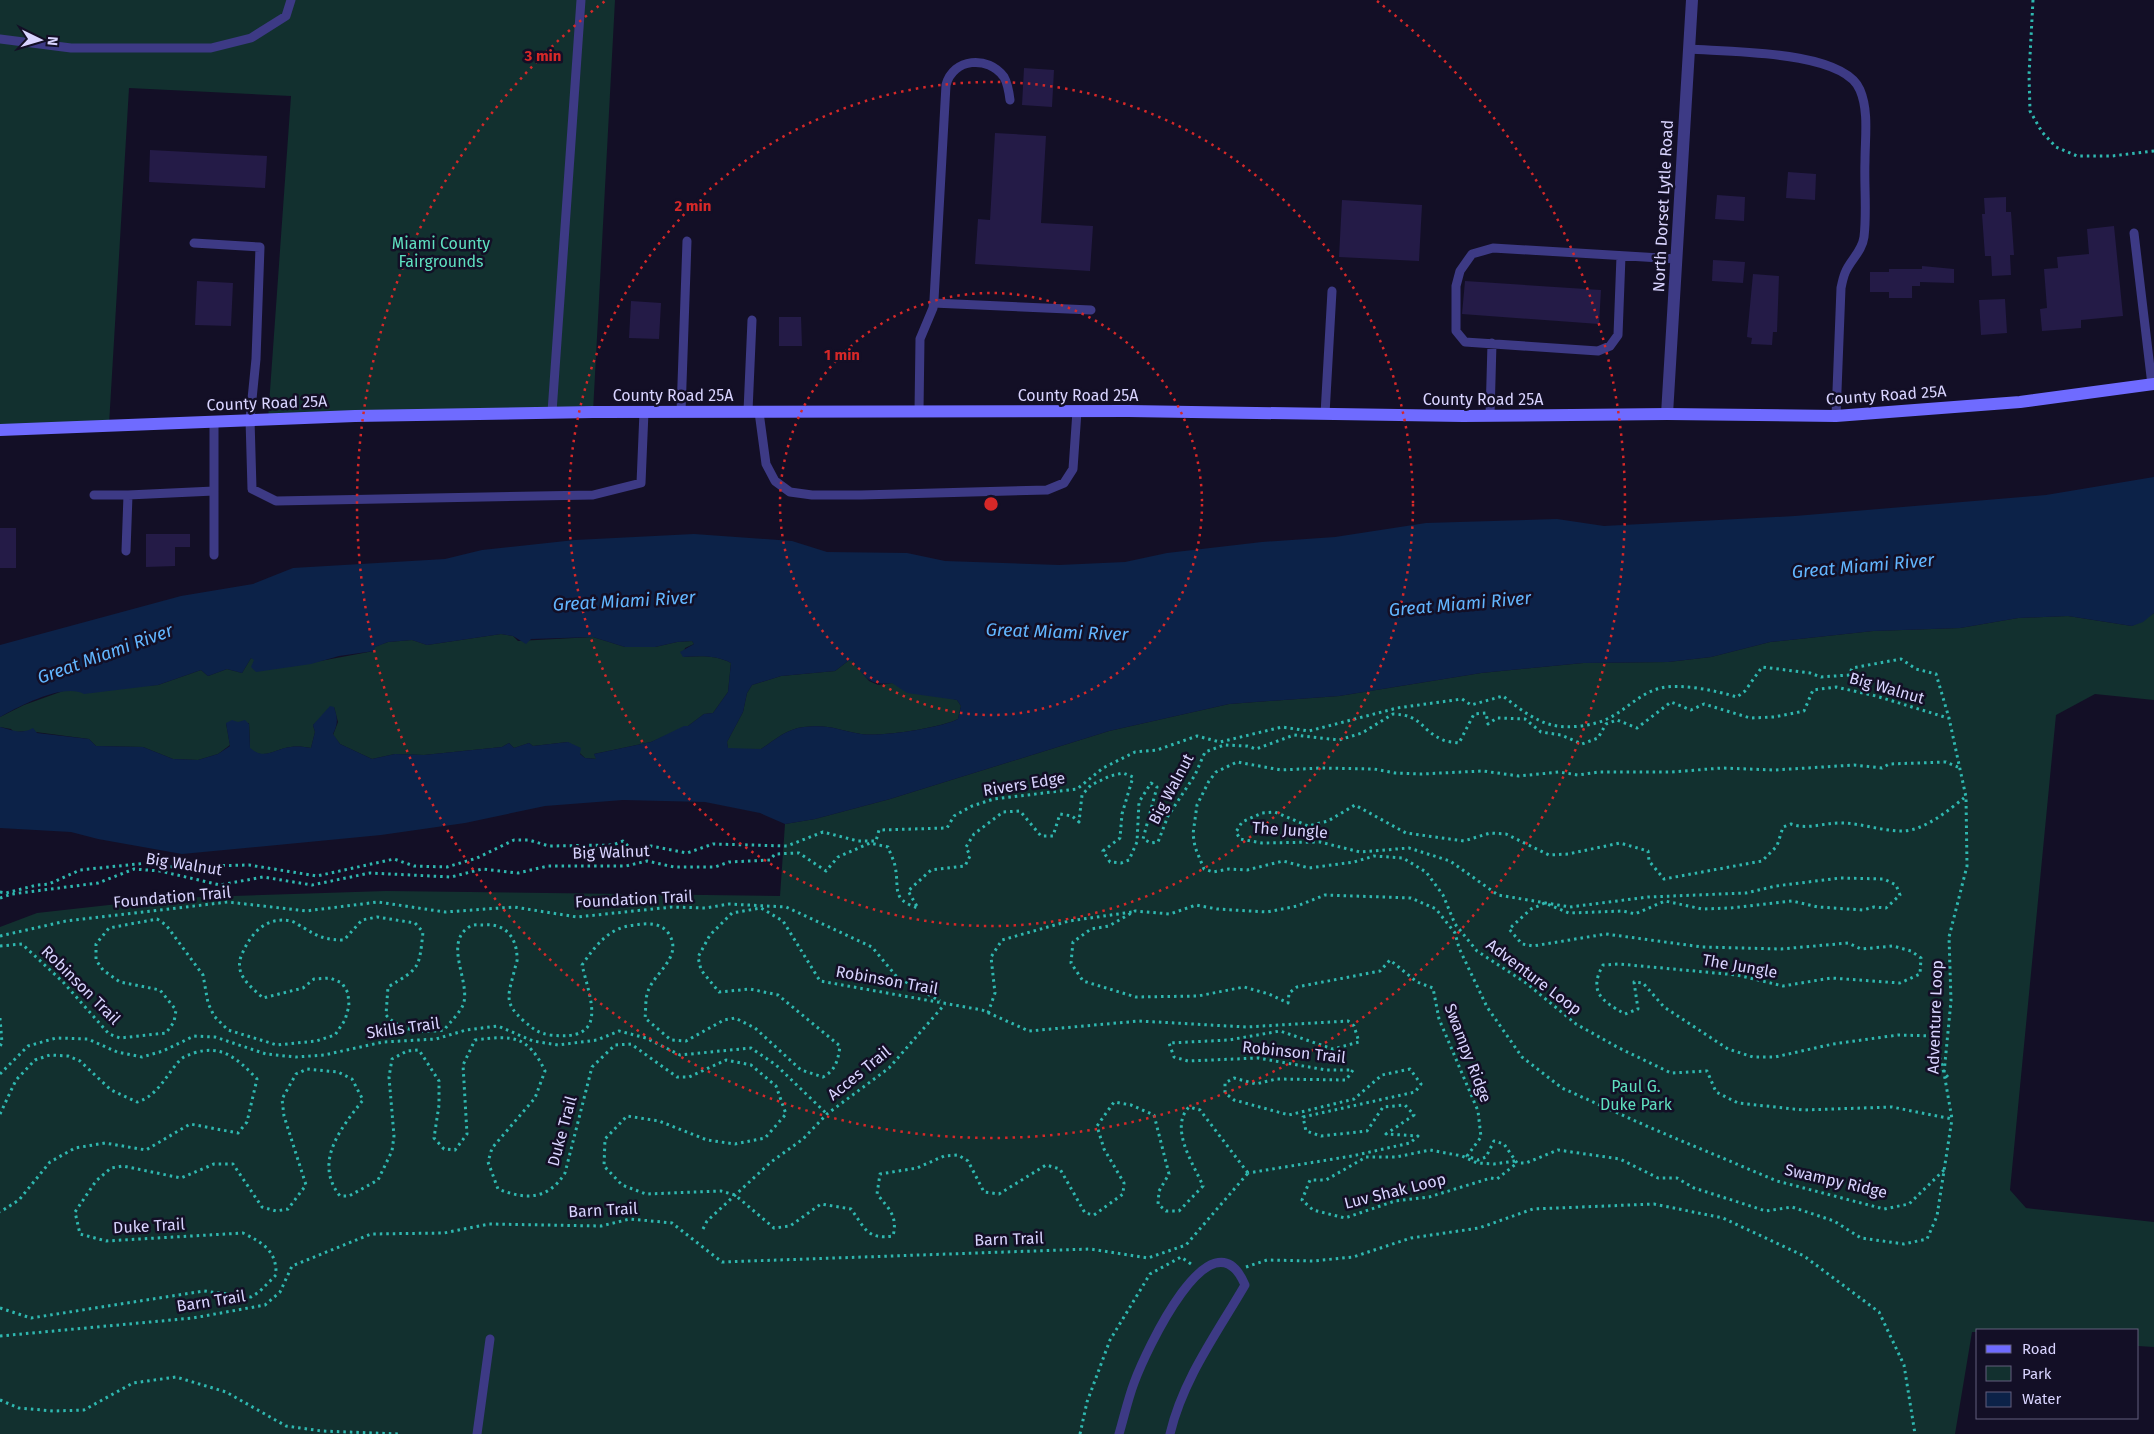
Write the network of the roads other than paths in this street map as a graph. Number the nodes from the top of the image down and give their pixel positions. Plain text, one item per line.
1 (292, 0) edge
2 (581, 0) edge
3 (1692, 0) edge
4 (0, 39) edge
5 (1689, 49) junction
6 (1010, 100) dead end
7 (2134, 233) dead end
8 (687, 241) dead end
9 (194, 243) dead end
10 (1621, 256) junction
11 (1677, 259) junction
12 (1332, 291) dead end
13 (933, 303) junction
14 (1091, 310) dead end
15 (752, 320) dead end
16 (1492, 343) junction
17 (2153, 384) edge
18 (919, 411) junction
19 (1077, 411) junction
20 (552, 412) junction
21 (644, 412) junction
22 (681, 412) junction
23 (754, 412) junction
24 (1325, 414) junction
25 (1667, 414) junction
26 (1490, 416) junction
27 (1836, 416) junction
28 (250, 420) junction
29 (214, 421) junction
30 (0, 430) edge
31 (214, 491) junction
32 (94, 495) dead end
33 (128, 495) junction
34 (126, 551) dead end
35 (214, 555) dead end
36 (490, 1339) dead end
37 (477, 1434) edge
38 (1119, 1434) edge
39 (1170, 1434) edge

1 - 4 lane
2 - 20 lane
3 - 5 street, North Dorset Lytle Road
5 - 11 street, North Dorset Lytle Road
5 - 27 lane
6 - 13 lane
7 - 17 lane
8 - 22 lane
9 - 28 lane
10 - 11 lane
10 - 16 lane
10 - 16 lane
11 - 25 street, North Dorset Lytle Road
12 - 24 lane
13 - 14 lane
13 - 18 lane
15 - 23 lane
16 - 26 lane
17 - 27 main road, County Road 25A
18 - 19 main road, County Road 25A
18 - 23 main road, County Road 25A
19 - 23 lane
19 - 24 main road, County Road 25A
20 - 21 main road, County Road 25A
20 - 28 main road, County Road 25A
21 - 22 main road, County Road 25A
21 - 28 lane
22 - 23 main road, County Road 25A
24 - 26 main road, County Road 25A
25 - 26 main road, County Road 25A
25 - 27 main road, County Road 25A
28 - 29 main road, County Road 25A
29 - 30 main road, County Road 25A
29 - 31 lane
31 - 33 lane
31 - 35 lane
32 - 33 lane
33 - 34 lane
36 - 37 lane
38 - 39 lane

